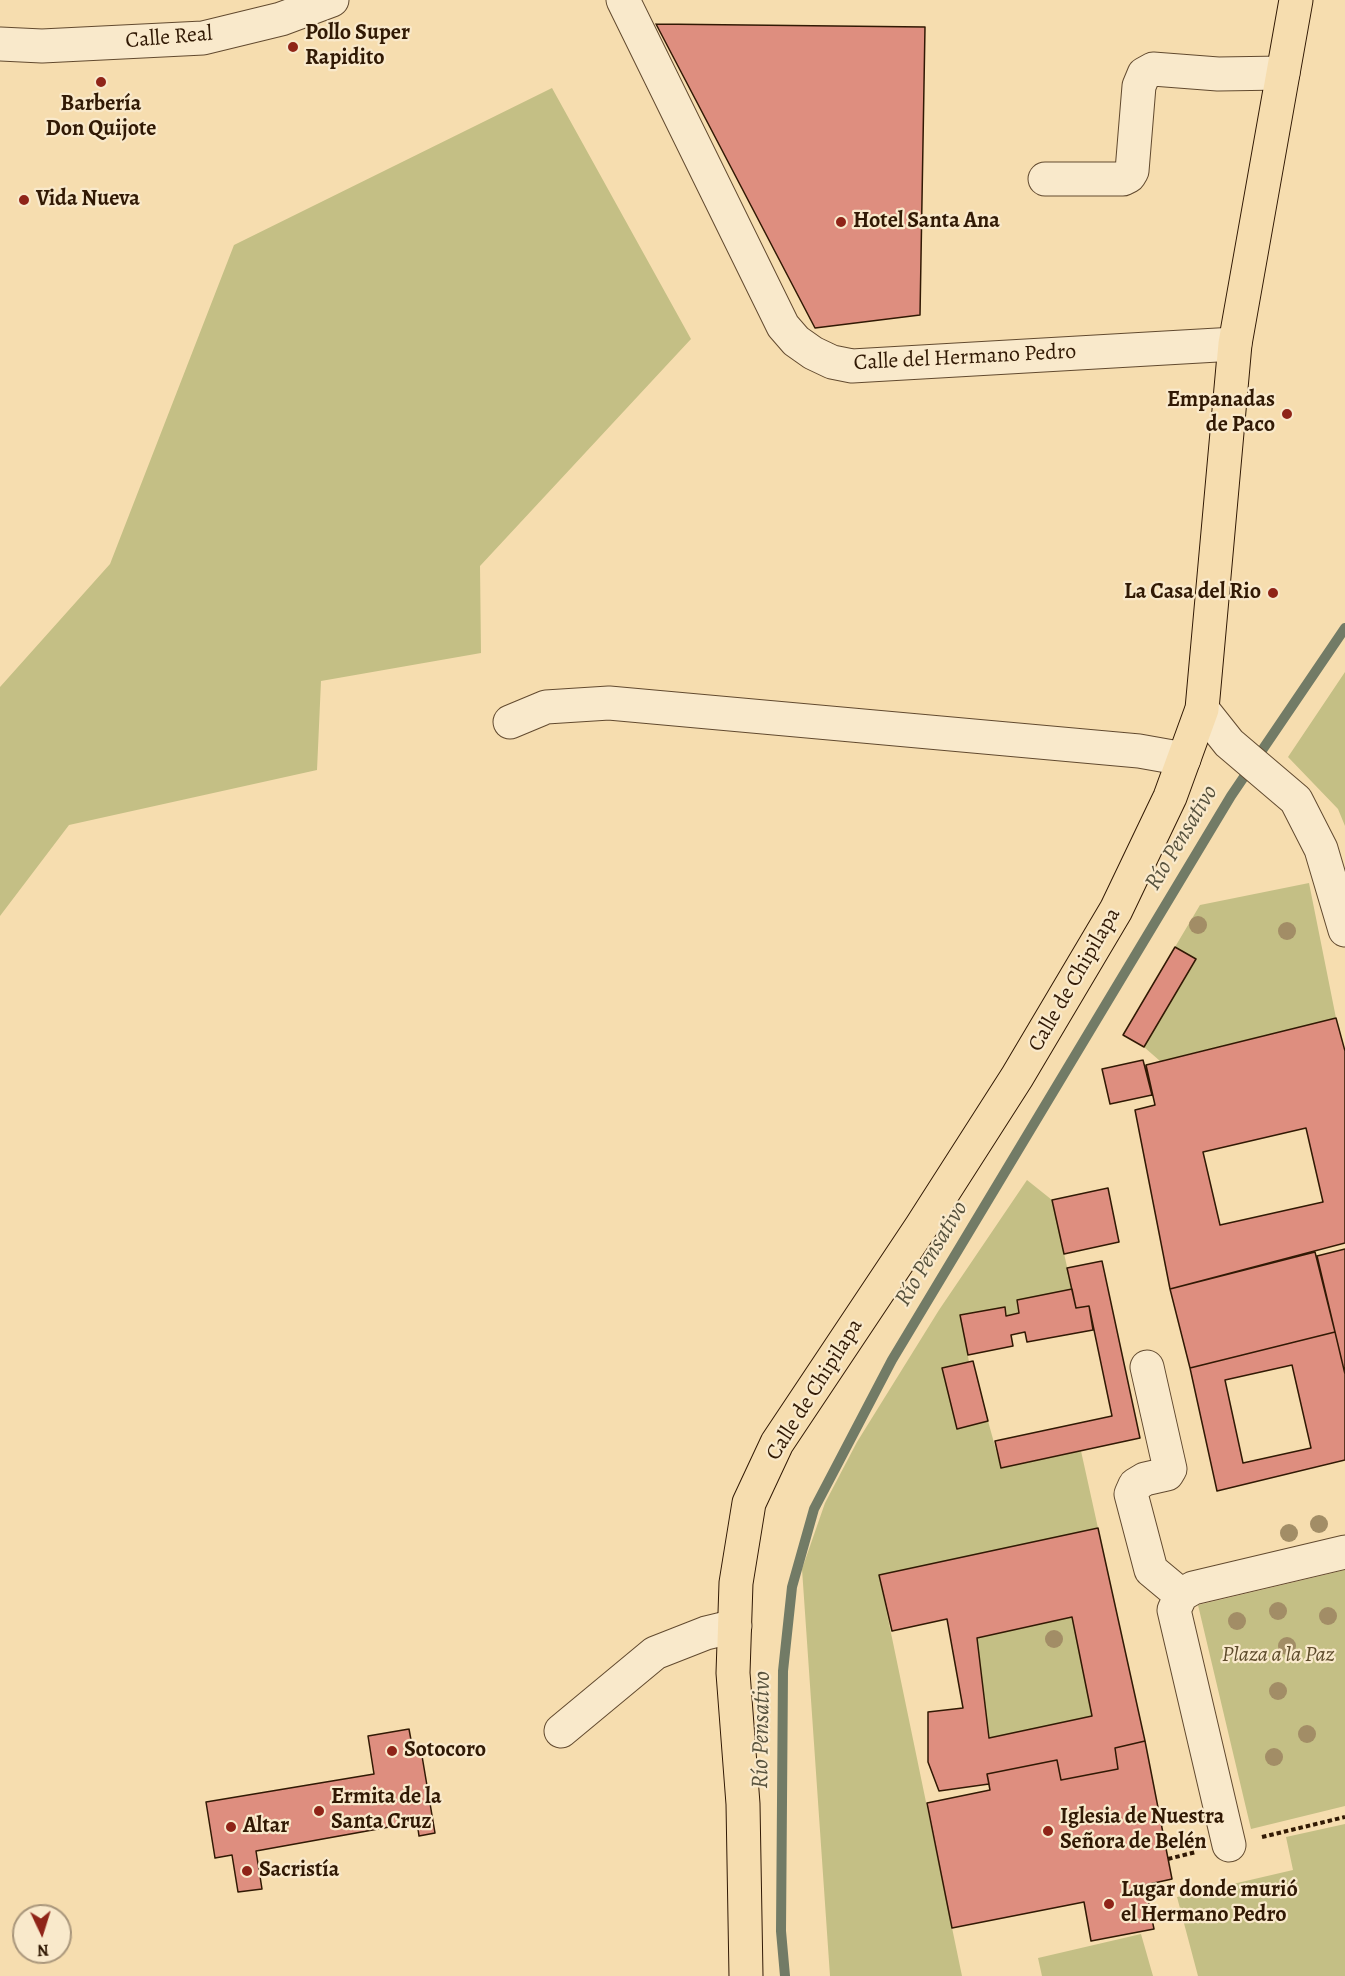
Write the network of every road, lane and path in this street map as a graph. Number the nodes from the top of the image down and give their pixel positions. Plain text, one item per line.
1 (332, 0) edge
2 (623, 0) edge
3 (1296, 0) edge
4 (0, 44) edge
5 (1283, 73) junction
6 (1045, 179) dead end
7 (1235, 344) junction
8 (1202, 709) junction
9 (510, 722) dead end
10 (1184, 759) junction
11 (1345, 930) edge
12 (1147, 1367) dead end
13 (1345, 1552) edge
14 (1181, 1595) junction
15 (735, 1626) junction
16 (561, 1731) dead end
17 (1345, 1817) edge
18 (1229, 1845) joint
19 (746, 1976) edge

1 - 4 street, Calle Real
2 - 7 street, Calle del Hermano Pedro
3 - 5 main road
5 - 6 street
5 - 7 main road
7 - 8 main road
8 - 10 main road, Calle de Chipilapa
8 - 11 street
9 - 10 street
10 - 15 main road, Calle de Chipilapa
12 - 14 street
13 - 14 street
14 - 18 street
15 - 16 street
15 - 19 main road, Calle de Chipilapa
17 - 18 path

